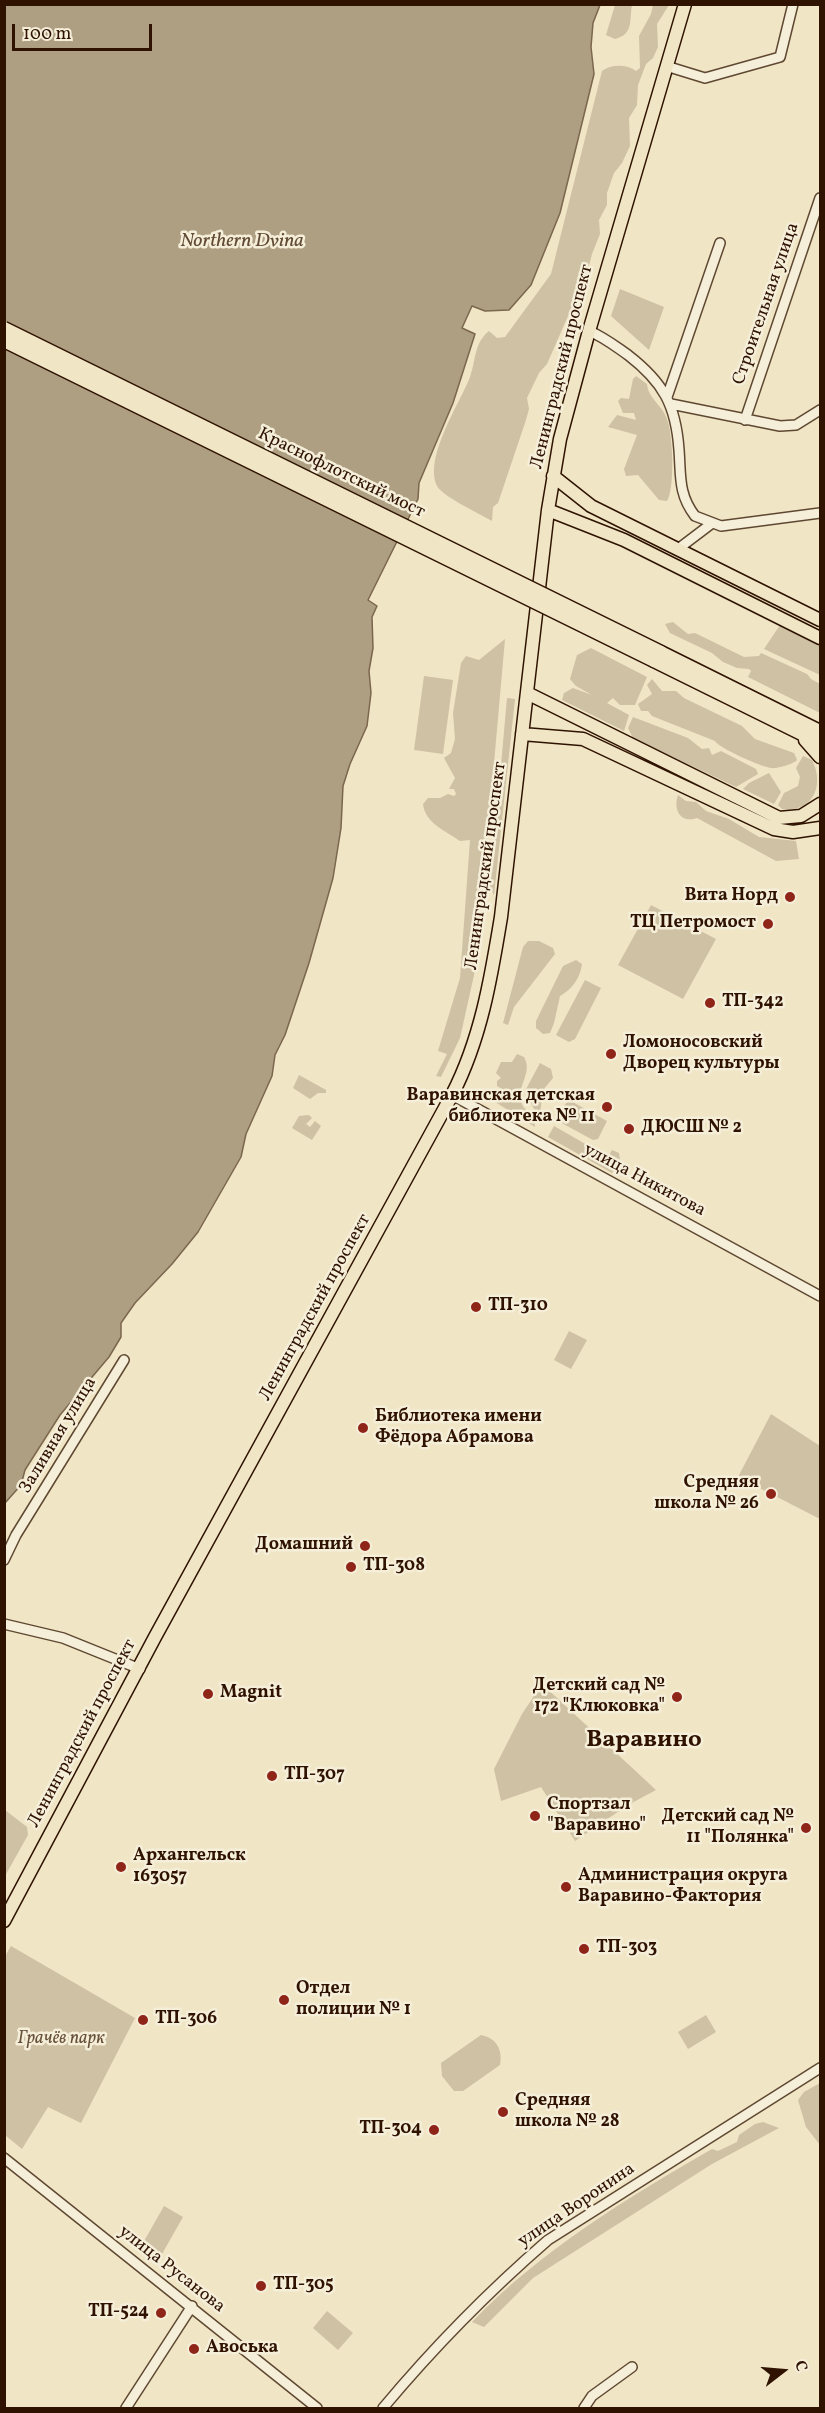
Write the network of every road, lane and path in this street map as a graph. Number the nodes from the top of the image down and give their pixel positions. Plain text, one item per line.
1 (685, 4) edge
2 (793, 4) edge
3 (666, 66) junction
4 (820, 198) edge
5 (720, 243) dead end
6 (4, 328) edge
7 (589, 331) junction
8 (4, 341) edge
9 (669, 401) junction
10 (820, 410) edge
11 (745, 420) junction
12 (553, 476) junction
13 (548, 510) junction
14 (820, 513) edge
15 (711, 524) junction
16 (678, 549) junction
17 (820, 620) edge
18 (820, 638) edge
19 (658, 657) junction
20 (527, 693) junction
21 (797, 726) junction
22 (820, 729) edge
23 (522, 734) junction
24 (820, 743) edge
25 (820, 757) edge
26 (820, 804) edge
27 (820, 828) edge
28 (452, 1095) junction
29 (820, 1296) edge
30 (124, 1360) dead end
31 (4, 1560) edge
32 (4, 1624) edge
33 (140, 1669) junction
34 (4, 1921) edge
35 (820, 2068) edge
36 (4, 2158) edge
37 (192, 2306) junction
38 (632, 2367) dead end
39 (126, 2409) edge
40 (317, 2409) edge
41 (383, 2409) edge
42 (584, 2409) edge

1 - 3 main road, Ленинградский проспект
2 - 3 street
3 - 7 main road, Ленинградский проспект
4 - 11 street, Строительная улица
5 - 9 street
6 - 19 main road, Краснофлотский мост, bridge
7 - 9 street
7 - 12 main road, Ленинградский проспект
8 - 19 main road, Краснофлотский мост, bridge
9 - 11 street
9 - 15 street
10 - 11 street
12 - 13 main road, Ленинградский проспект
12 - 16 main road
13 - 18 main road
13 - 20 main road, Ленинградский проспект
14 - 15 street
15 - 16 street
16 - 17 main road
19 - 21 main road
20 - 23 main road, Ленинградский проспект
20 - 26 main road
21 - 22 main road
21 - 24 main road
21 - 25 main road
23 - 27 main road
23 - 28 main road, Ленинградский проспект
28 - 29 street, улица Никитова
28 - 33 main road, Ленинградский проспект
30 - 31 street, Заливная улица
32 - 33 street
33 - 34 main road, Ленинградский проспект
35 - 41 street, улица Воронина
36 - 37 street, улица Русанова
37 - 39 street
37 - 40 street, улица Русанова
38 - 42 street

